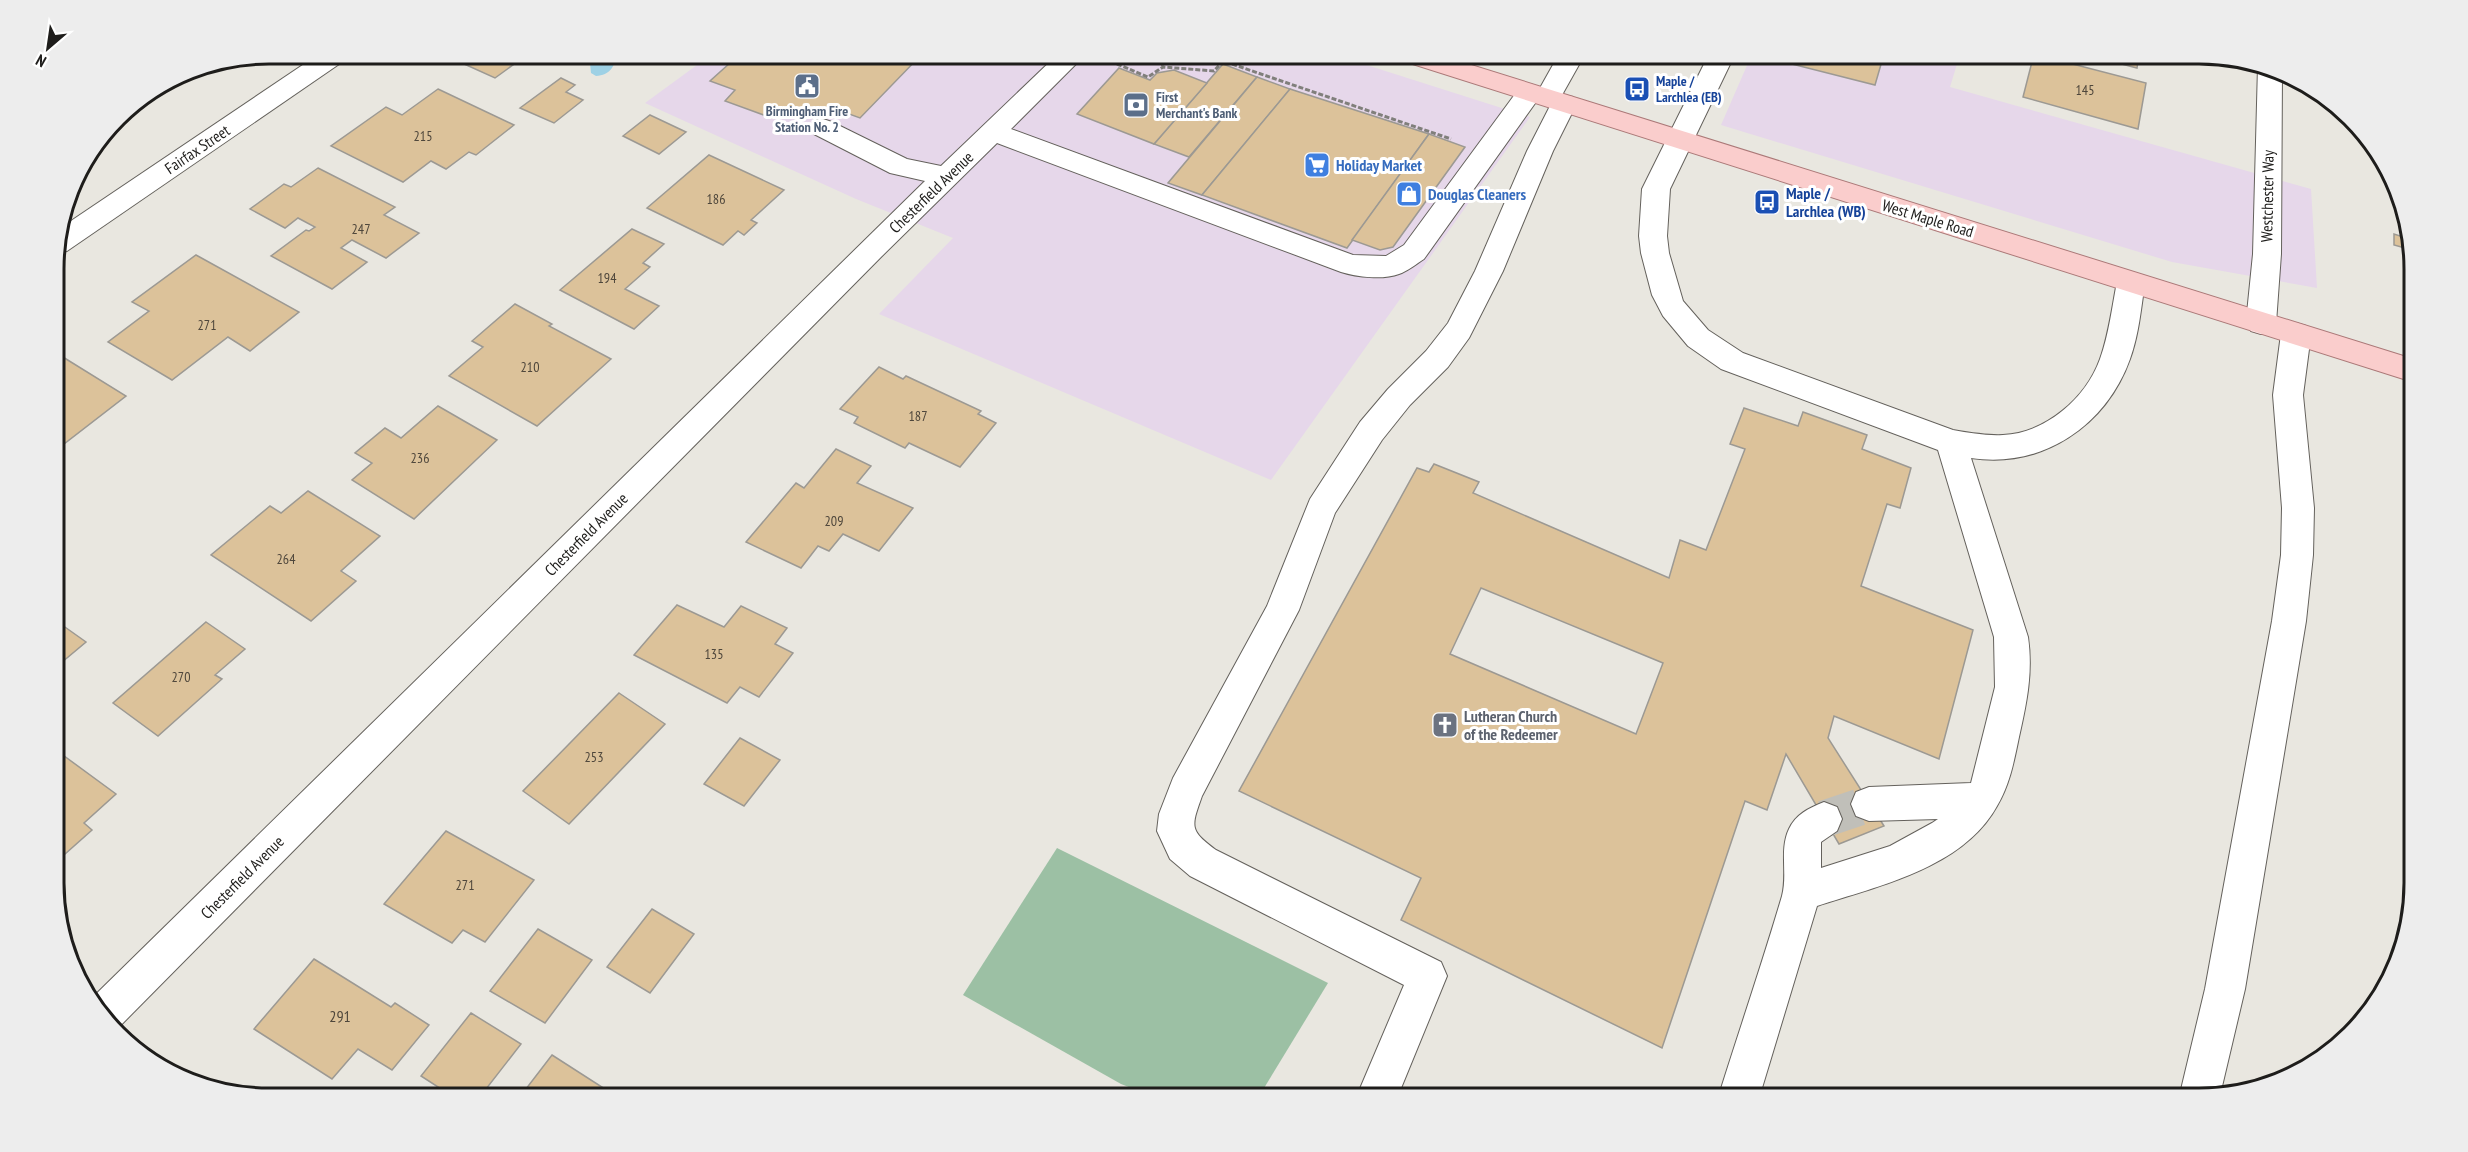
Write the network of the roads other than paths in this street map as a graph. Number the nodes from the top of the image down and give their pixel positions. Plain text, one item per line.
1 (1441, 64) edge
2 (1566, 64) edge
3 (1717, 64) edge
4 (320, 65) edge
5 (1062, 65) edge
6 (2269, 77) edge
7 (1547, 98) junction
8 (823, 128) dead end
9 (992, 132) junction
10 (1681, 141) junction
11 (946, 177) junction
12 (67, 237) edge
13 (2131, 282) junction
14 (2261, 323) junction
15 (2296, 334) junction
16 (2404, 367) edge
17 (1951, 442) junction
18 (1981, 800) junction
19 (1869, 804) tunnel mouth
20 (1824, 819) tunnel mouth
21 (1802, 893) junction
22 (109, 1009) edge
23 (1380, 1087) edge
24 (1741, 1087) edge
25 (2202, 1087) edge

1 - 7 main road, West Maple Road
2 - 7 street
3 - 10 street
4 - 12 street, Fairfax Street
5 - 9 street, Chesterfield Avenue
6 - 14 street, Westchester Way
7 - 9 street
7 - 10 main road, West Maple Road
7 - 23 street
8 - 11 street
9 - 11 street, Chesterfield Avenue
10 - 13 main road, West Maple Road
10 - 17 street
11 - 22 street, Chesterfield Avenue
13 - 14 main road, West Maple Road
13 - 17 street
14 - 15 main road, West Maple Road
15 - 16 main road, West Maple Road
15 - 25 street
17 - 18 street
18 - 19 street
18 - 21 street
20 - 21 street
21 - 24 street

